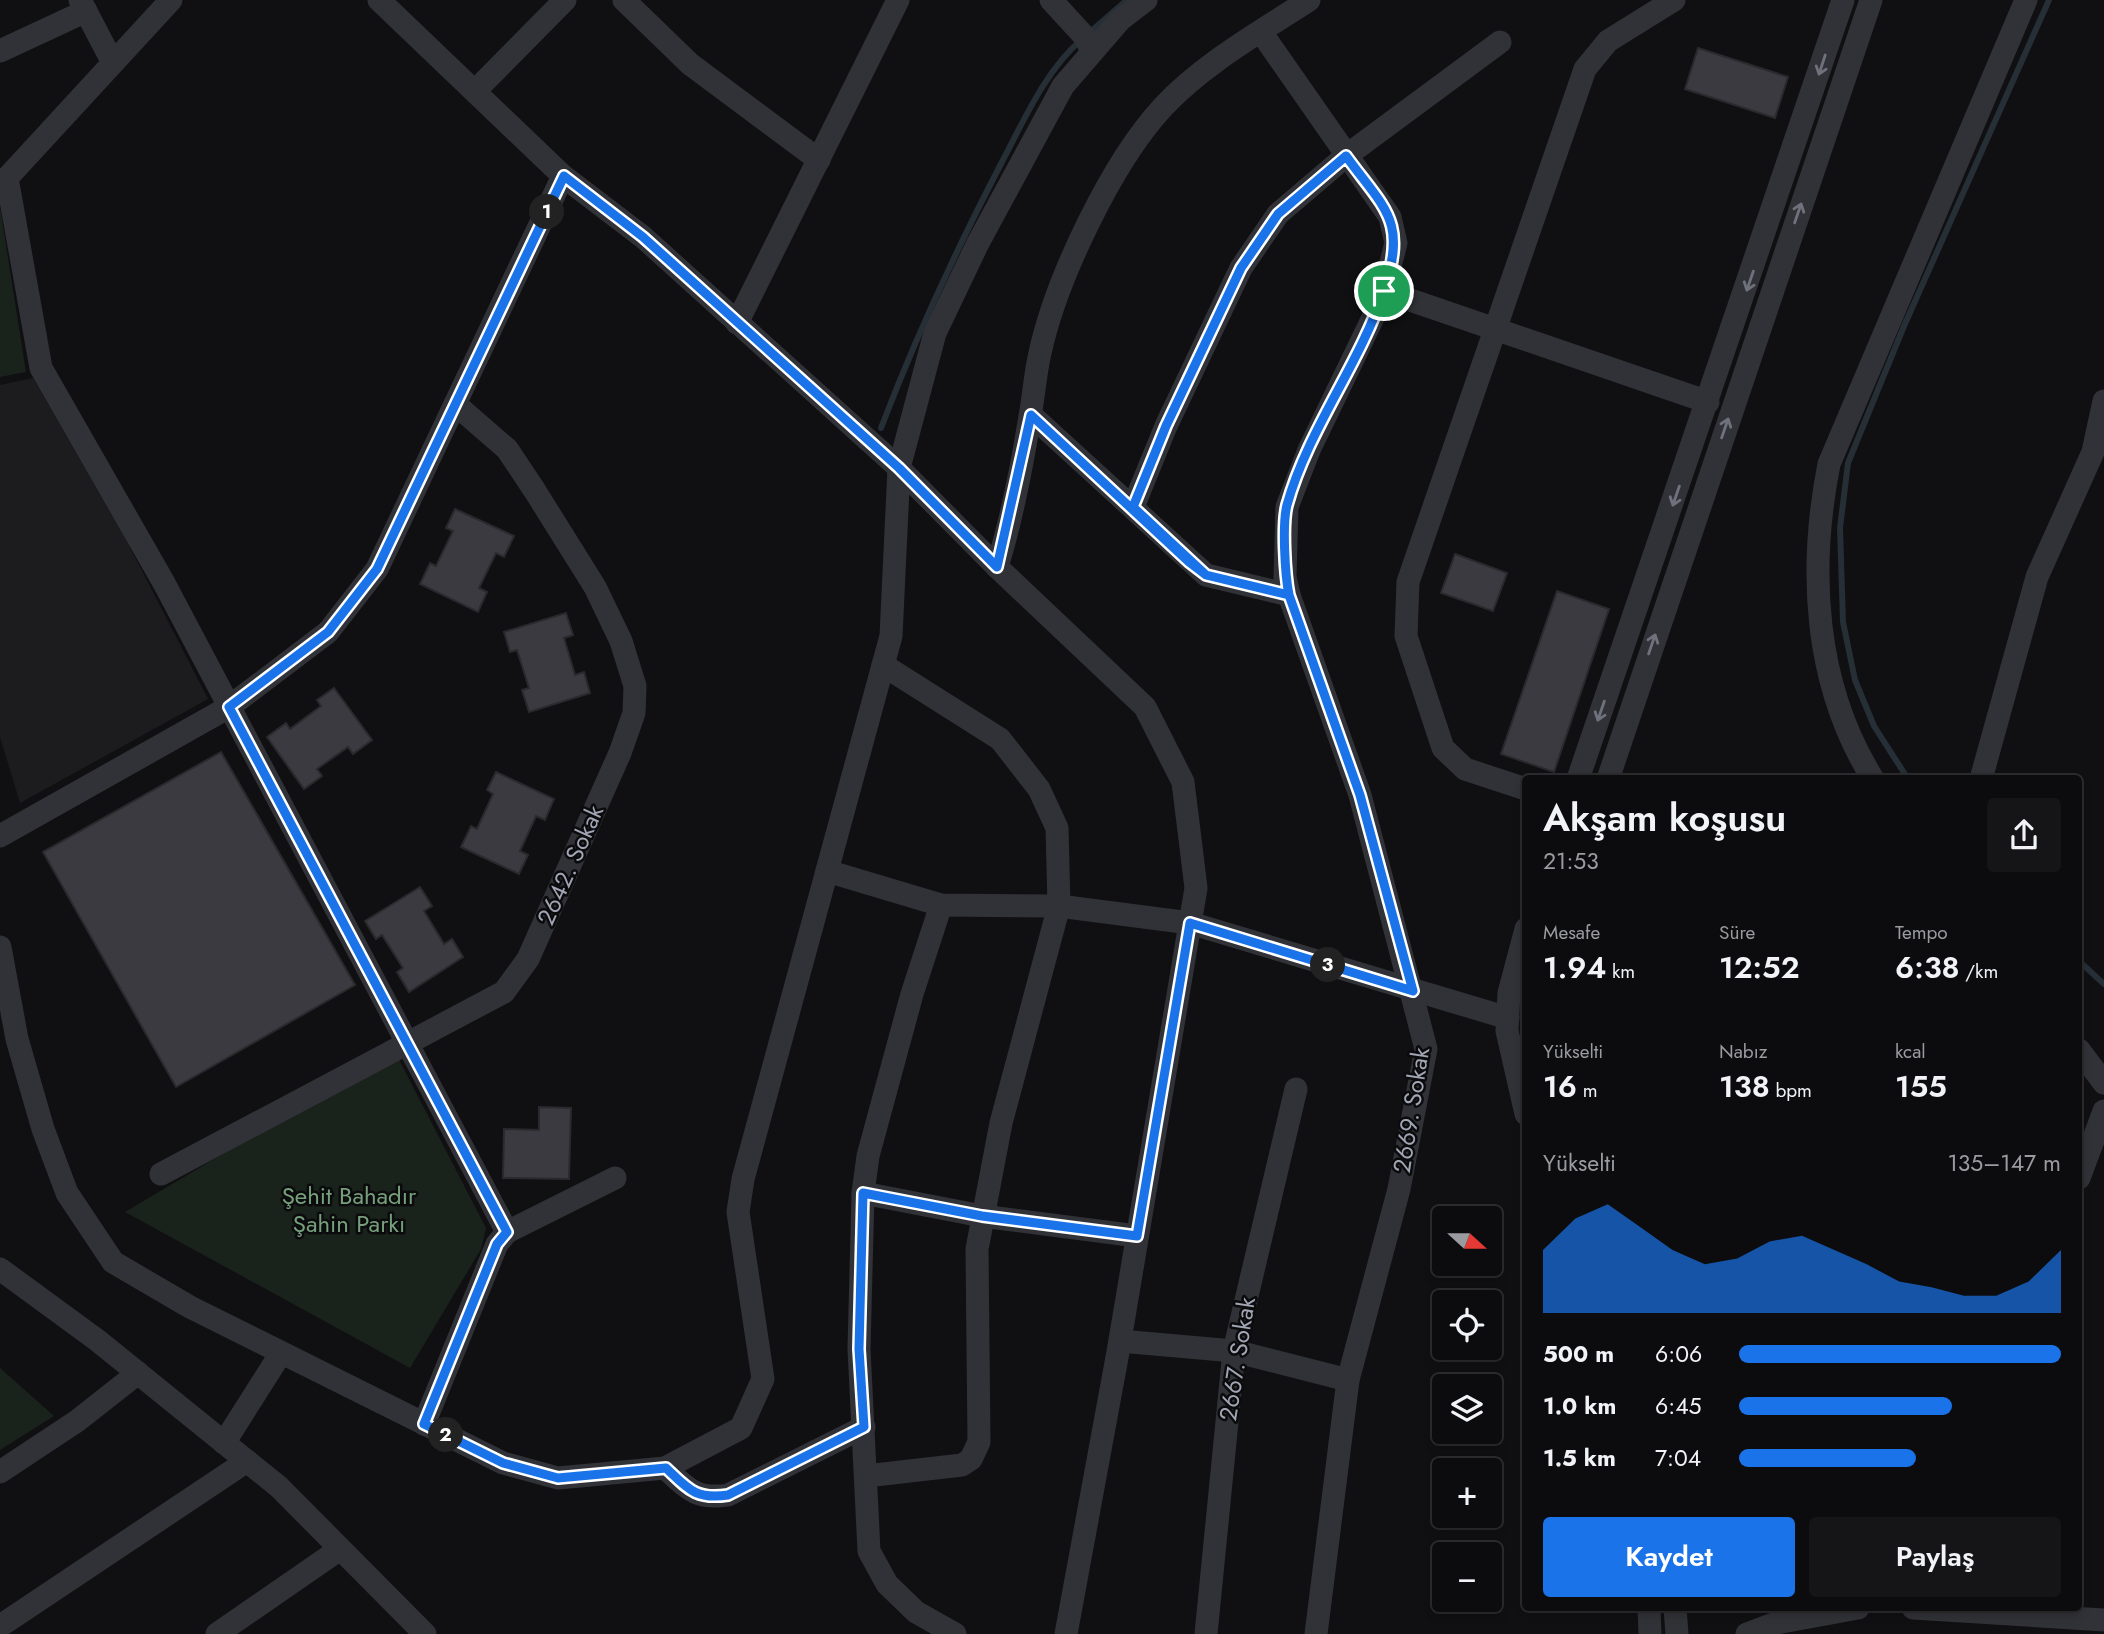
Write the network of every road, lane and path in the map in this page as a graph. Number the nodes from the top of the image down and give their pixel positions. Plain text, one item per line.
1 (171, 0) edge
2 (379, 0) edge
3 (565, 0) edge
4 (624, 0) edge
5 (1051, 0) edge
6 (1146, 0) edge
7 (1309, 0) edge
8 (1674, 0) edge
9 (1843, 0) edge
10 (1871, 0) edge
11 (2026, 0) edge
12 (891, 2) edge
13 (83, 5) edge
14 (1261, 32) junction
15 (1500, 42) dead end
16 (0, 51) edge
17 (1092, 51) junction
18 (112, 61) junction
19 (476, 90) junction
20 (1346, 156) junction
21 (818, 160) junction
22 (564, 176) junction
23 (3, 179) edge
24 (1384, 291) junction
25 (737, 323) junction
26 (1495, 329) junction
27 (2104, 401) edge
28 (1708, 402) junction
29 (455, 404) junction
30 (1031, 415) junction
31 (899, 468) junction
32 (1133, 507) junction
33 (997, 567) junction
34 (1289, 595) junction
35 (883, 665) junction
36 (229, 707) junction
37 (1579, 775) edge
38 (1609, 775) edge
39 (1871, 775) edge
40 (1983, 775) edge
41 (1522, 788) edge
42 (0, 836) edge
43 (827, 871) junction
44 (941, 905) junction
45 (1059, 906) junction
46 (1190, 923) junction
47 (1522, 944) edge
48 (0, 947) edge
49 (1413, 991) junction
50 (1508, 1018) junction
51 (9, 1044) edge
52 (406, 1044) junction
53 (2082, 1054) edge
54 (2104, 1083) edge
55 (1296, 1089) dead end
56 (1522, 1097) edge
57 (2104, 1111) edge
58 (2082, 1170) edge
59 (161, 1174) dead end
60 (615, 1178) dead end
61 (863, 1193) junction
62 (982, 1216) junction
63 (507, 1232) junction
64 (1137, 1236) junction
65 (0, 1269) edge
66 (1120, 1341) junction
67 (1234, 1351) junction
68 (281, 1353) junction
69 (138, 1373) junction
70 (1348, 1380) junction
71 (424, 1424) junction
72 (864, 1427) junction
73 (224, 1443) junction
74 (247, 1461) junction
75 (666, 1468) junction
76 (0, 1472) edge
77 (866, 1476) junction
78 (340, 1549) junction
79 (1649, 1611) edge
80 (1675, 1611) edge
81 (1842, 1611) edge
82 (1931, 1611) edge
83 (1974, 1618) edge
84 (2104, 1620) edge
85 (0, 1626) edge
86 (217, 1634) edge
87 (425, 1634) edge
88 (955, 1634) edge
89 (1066, 1634) edge
90 (1206, 1634) edge
91 (1316, 1634) edge
92 (1650, 1634) edge
93 (1676, 1634) edge
94 (1747, 1634) edge

1 - 18 street
2 - 19 street
3 - 19 street
4 - 21 street
5 - 17 street
6 - 17 street
7 - 14 street
8 - 26 street
9 -> 28 street
38 -> 10 street
11 - 39 street
12 - 21 street
13 - 16 street
13 - 18 street
14 - 20 street, 2669. Sokak
14 - 30 street
15 - 20 street
17 - 31 street
18 - 23 street
19 - 22 street
20 - 24 street, 2669. Sokak
20 - 32 street
21 - 25 street
22 - 25 street
22 - 29 street
23 - 36 street
24 - 26 street
24 - 34 street, 2669. Sokak
25 - 31 street
26 - 28 street
26 - 41 street
27 - 40 street
28 -> 37 street
29 - 36 street
29 - 52 street, 2642. Sokak
30 - 32 street
30 - 33 street
31 - 33 street
31 - 35 street
32 - 34 street
33 - 46 street
34 - 49 street, 2669. Sokak
35 - 43 street
35 - 45 street
36 - 42 street
36 - 52 street
43 - 44 street
43 - 75 street
44 - 45 street
44 - 61 street
45 - 46 street
45 - 62 street
46 - 49 street
46 - 64 street
47 - 50 street
48 - 51 street
49 - 50 street
49 - 70 street, 2669. Sokak
50 - 56 street
51 - 68 street
52 - 59 street, 2642. Sokak
52 - 63 street
53 - 54 street
55 - 67 street, 2667. Sokak
57 - 58 street
60 - 63 street
61 - 62 street
61 - 72 street
62 - 64 street
62 - 77 street
63 - 71 street
64 - 66 street
65 - 69 street
66 - 67 street
66 - 89 street
67 - 70 street
67 - 90 street, 2667. Sokak
68 - 71 street
68 - 73 street
69 - 73 street
69 - 76 street
70 - 91 street, 2669. Sokak
71 - 75 street
72 - 75 street
72 - 77 street
73 - 74 street
74 - 78 street
74 - 85 street
77 - 88 street
78 - 86 street
78 - 87 street
79 - 92 street
80 - 93 street
81 - 94 street
82 - 83 street
83 - 84 street

